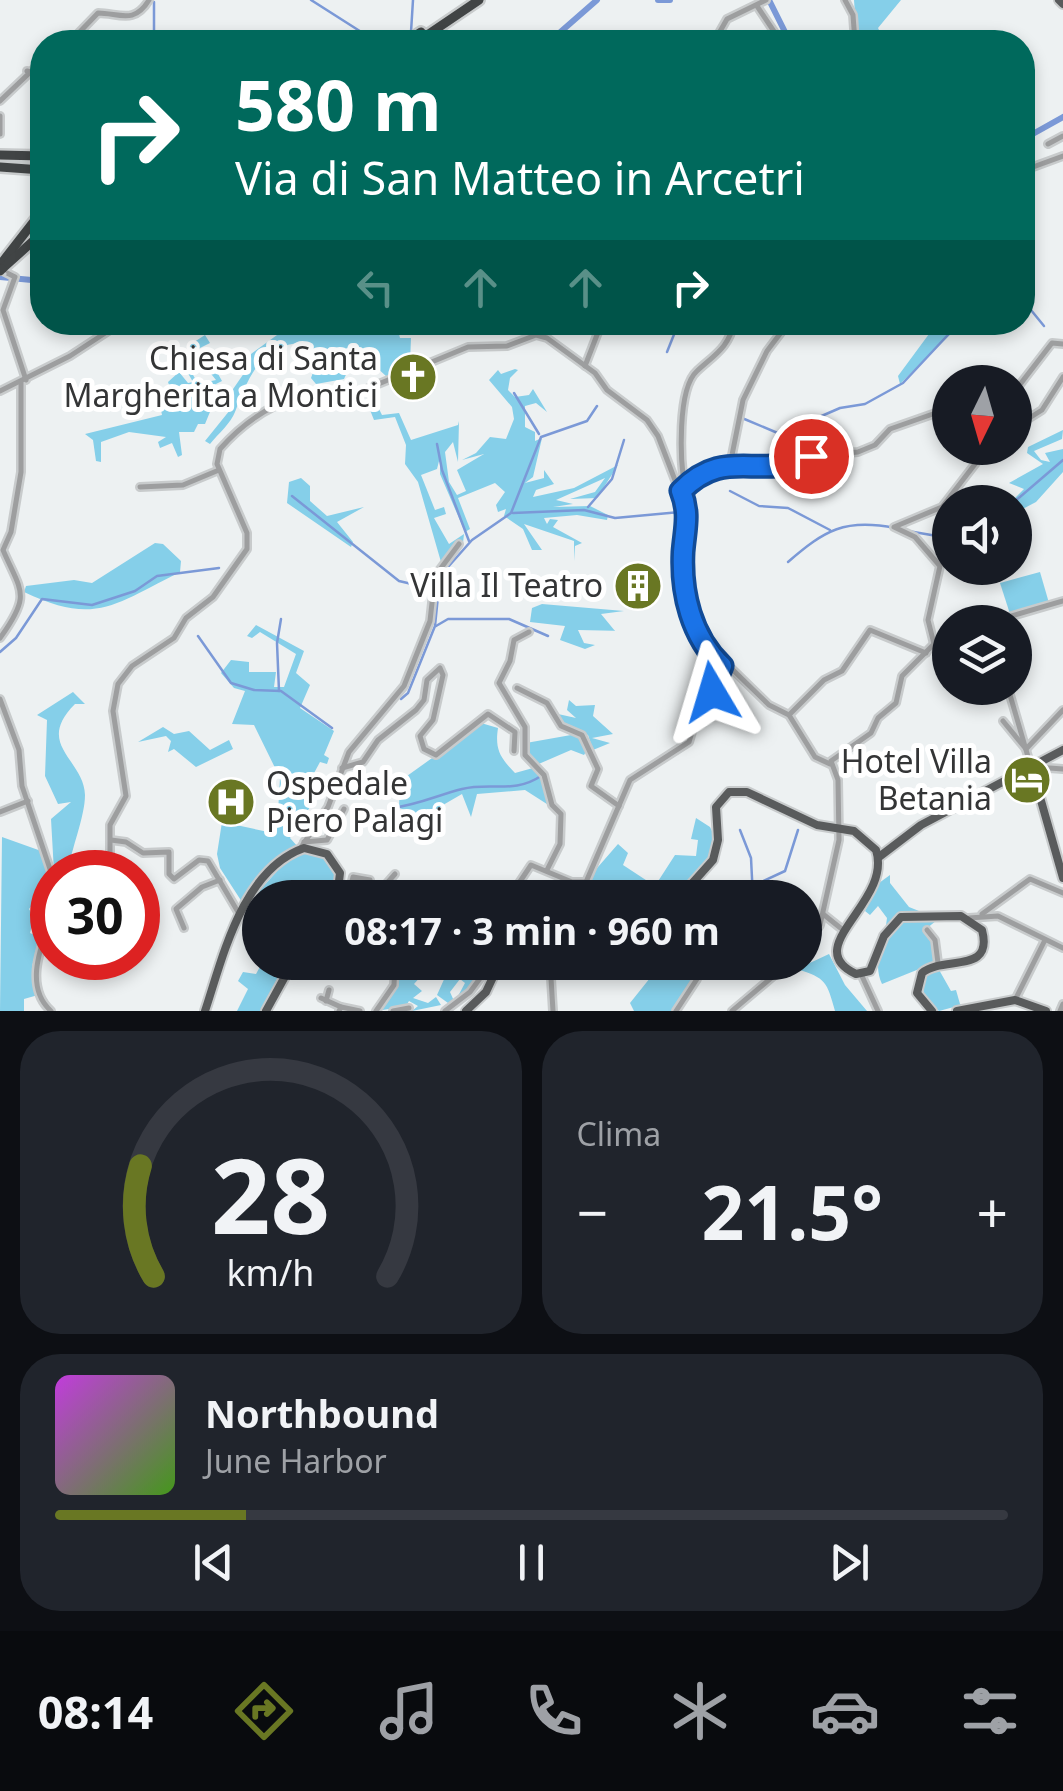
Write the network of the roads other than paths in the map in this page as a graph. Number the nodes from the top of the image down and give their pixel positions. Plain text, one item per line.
1 (148, 0) edge
2 (469, 0) edge
3 (479, 0) edge
4 (848, 0) edge
5 (761, 3) edge
6 (82, 30) edge
7 (424, 30) edge
8 (435, 30) edge
9 (721, 30) edge
10 (774, 30) edge
11 (854, 30) edge
12 (30, 69) edge
13 (27, 71) junction
14 (30, 72) edge
15 (2, 96) edge
16 (0, 116) edge
17 (0, 134) edge
18 (1063, 136) edge
19 (1048, 144) dead end
20 (30, 156) edge
21 (1063, 156) edge
22 (30, 158) edge
23 (0, 161) edge
24 (1035, 166) edge
25 (30, 167) edge
26 (30, 224) edge
27 (30, 245) edge
28 (1, 269) edge
29 (100, 335) edge
30 (597, 335) edge
31 (729, 335) edge
32 (779, 335) edge
33 (1063, 344) edge
34 (584, 367) junction
35 (1032, 369) edge
36 (1063, 377) edge
37 (23, 381) junction
38 (0, 391) edge
39 (932, 414) edge
40 (1032, 416) edge
41 (730, 465) junction
42 (978, 465) edge
43 (219, 470) junction
44 (140, 487) dead end
45 (683, 489) junction
46 (459, 544) dead end
47 (1063, 601) edge
48 (1032, 613) edge
49 (529, 632) dead end
50 (0, 638) edge
51 (931, 647) junction
52 (724, 666) junction
53 (517, 688) dead end
54 (0, 699) edge
55 (1013, 705) edge
56 (1063, 710) edge
57 (789, 716) junction
58 (1003, 721) dead end
59 (1025, 747) junction
60 (1063, 750) edge
61 (514, 751) dead end
62 (830, 764) junction
63 (1048, 764) junction
64 (342, 768) junction
65 (1034, 768) junction
66 (1063, 769) edge
67 (28, 801) junction
68 (619, 806) junction
69 (344, 809) dead end
70 (0, 812) edge
71 (840, 829) junction
72 (111, 840) dead end
73 (302, 846) junction
74 (44, 850) edge
75 (110, 850) edge
76 (880, 853) junction
77 (548, 870) junction
78 (394, 874) dead end
79 (1063, 878) edge
80 (220, 880) junction
81 (341, 880) edge
82 (389, 880) edge
83 (520, 880) edge
84 (571, 880) edge
85 (587, 880) edge
86 (695, 880) edge
87 (1063, 893) edge
88 (238, 912) junction
89 (823, 914) junction
90 (980, 915) junction
91 (822, 917) edge
92 (969, 918) junction
93 (184, 928) dead end
94 (844, 930) junction
95 (927, 930) dead end
96 (1045, 939) junction
97 (1063, 948) edge
98 (938, 963) junction
99 (861, 974) junction
100 (38, 980) edge
101 (283, 980) edge
102 (393, 980) edge
103 (479, 980) edge
104 (492, 980) edge
105 (551, 980) edge
106 (695, 980) edge
107 (769, 980) edge
108 (329, 990) dead end
109 (1016, 1000) junction
110 (409, 1008) dead end
111 (340, 1009) edge
112 (51, 1011) edge
113 (205, 1011) edge
114 (266, 1011) edge
115 (360, 1011) edge
116 (376, 1011) edge
117 (393, 1011) edge
118 (446, 1011) edge
119 (466, 1011) edge
120 (554, 1011) edge
121 (676, 1011) edge
122 (732, 1011) edge
123 (878, 1011) edge
124 (932, 1011) edge
125 (957, 1011) edge
126 (1046, 1011) edge

1 - 6 street
2 - 7 highway
3 - 8 highway
4 - 11 street
5 - 9 street
5 - 10 street
12 - 13 street
13 - 14 street
13 - 15 street
16 - 17 street
18 - 19 street
20 - 23 highway
21 - 24 street
22 - 23 highway
23 - 25 highway
26 - 28 highway
27 - 28 highway
28 - 37 street
29 - 37 street
30 - 34 street
31 - 45 street
32 - 41 street
33 - 35 street
34 - 43 street
34 - 45 street
36 - 40 street
37 - 38 street
37 - 50 street
39 - 41 street
41 - 45 street
42 - 51 street
43 - 44 street
43 - 75 street
45 - 52 street
46 - 64 street
47 - 48 street
49 - 77 street
51 - 57 street
51 - 62 street
52 - 57 street
52 - 68 street
53 - 68 street
54 - 67 street
55 - 59 street
56 - 59 street
57 - 62 street
58 - 59 street
59 - 65 street
60 - 63 main road
61 - 64 street
62 - 71 street
63 - 65 main road
63 - 66 street
64 - 73 street
65 - 76 main road
65 - 79 main road
67 - 70 street
67 - 74 street
68 - 85 street
69 - 73 street
71 - 76 main road
71 - 86 main road
71 - 89 street
72 - 80 street
73 - 81 main road
73 - 88 main road
76 - 94 main road
77 - 83 street
77 - 84 street
78 - 82 street
80 - 88 street
80 - 93 street
87 - 90 street
88 - 113 main road
89 - 91 street
89 - 94 street
90 - 92 street
90 - 96 street
92 - 98 main road
92 - 99 main road
94 - 99 main road
95 - 98 street
96 - 97 street
96 - 109 street
98 - 124 main road
99 - 123 street
100 - 112 street
101 - 114 main road
102 - 116 street
103 - 118 street
104 - 119 main road
105 - 120 street
106 - 121 street
107 - 122 street
108 - 111 street
109 - 125 main road
109 - 126 main road
110 - 117 street
111 - 115 street

